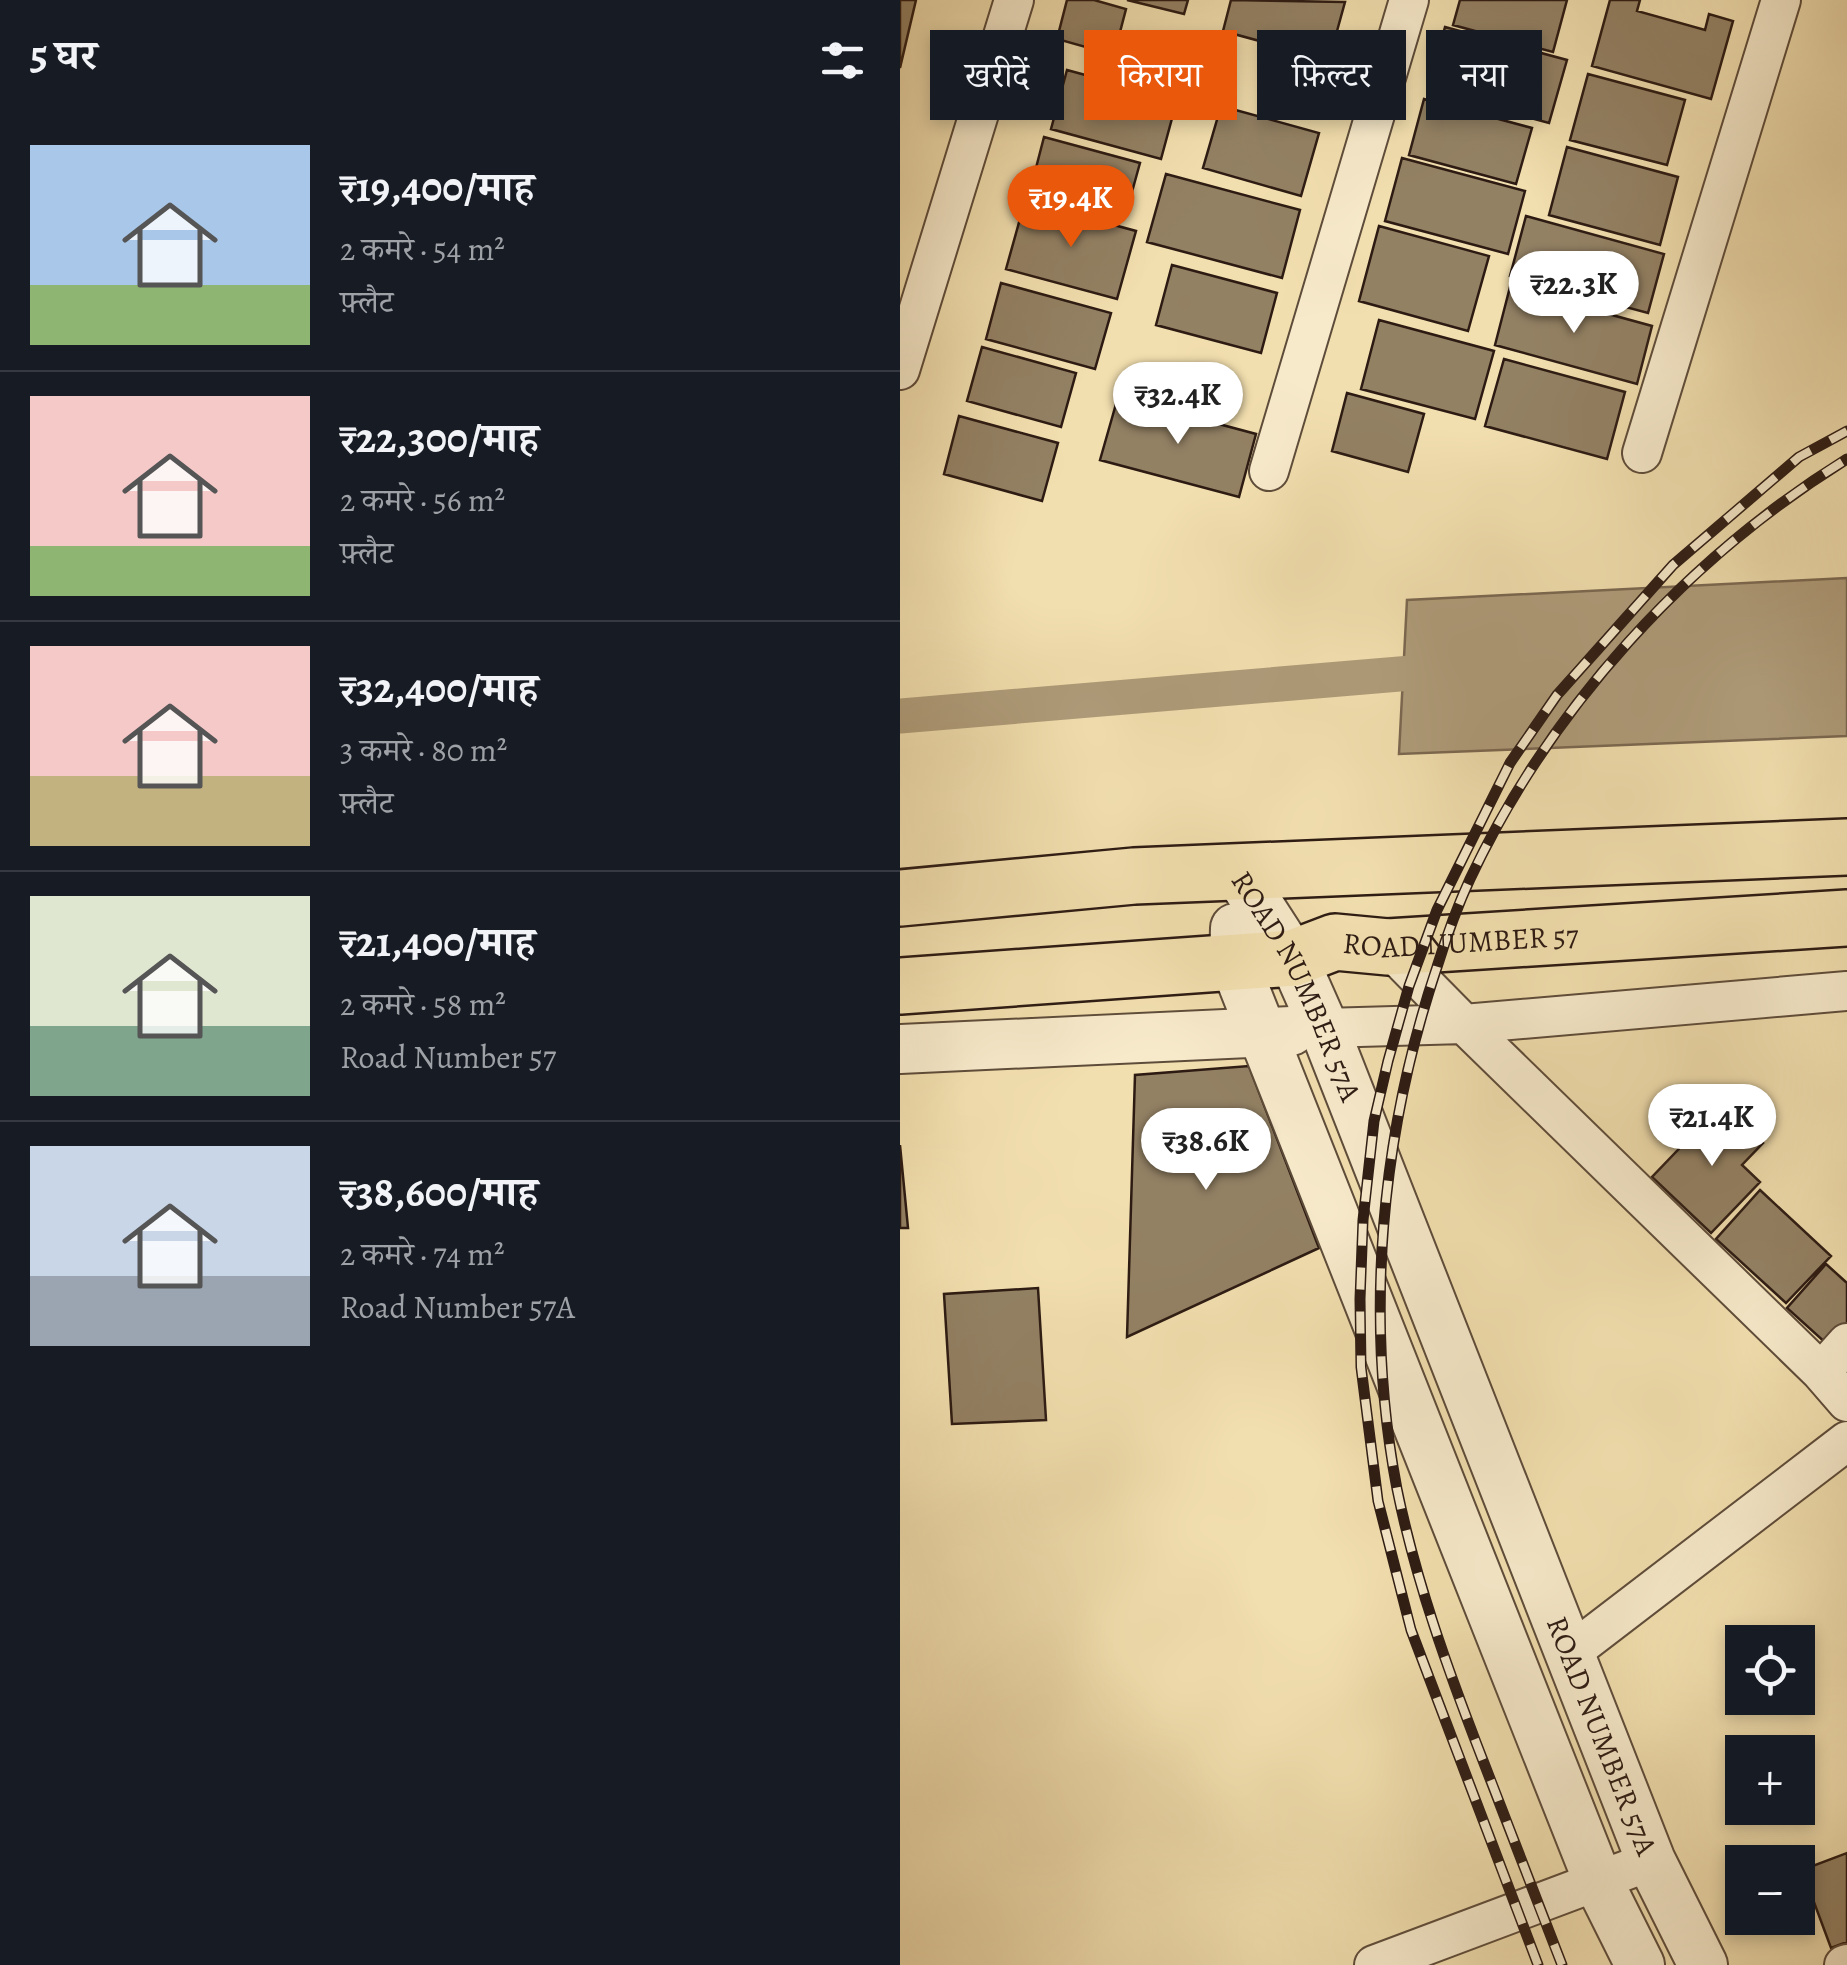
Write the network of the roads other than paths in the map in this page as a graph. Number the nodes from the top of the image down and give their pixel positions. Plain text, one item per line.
1 (1014, 0) edge
2 (1409, 0) edge
3 (1781, 0) edge
4 (907, 322) edge
5 (900, 370) edge
6 (1642, 453) dead end
7 (1269, 472) dead end
8 (1847, 847) edge
9 (1238, 873) junction
10 (900, 898) edge
11 (1847, 918) edge
12 (1388, 947) junction
13 (1293, 958) junction
14 (1234, 962) junction
15 (900, 986) edge
16 (1847, 990) edge
17 (1464, 1024) junction
18 (1324, 1028) junction
19 (1262, 1034) junction
20 (900, 1049) edge
21 (1847, 1343) edge
22 (1821, 1372) junction
23 (1847, 1402) edge
24 (1847, 1441) edge
25 (1569, 1654) junction
26 (1651, 1861) junction
27 (1598, 1881) junction
28 (1374, 1965) edge
29 (1640, 1965) edge
30 (1703, 1965) edge

1 - 4 street
2 - 7 street
3 - 6 street
4 - 5 street
8 - 9 main road
9 - 10 main road
9 - 13 street, ROAD NUMBER 57A
9 - 14 street, ROAD NUMBER 57A
11 - 12 main road, ROAD NUMBER 57
12 - 13 main road, ROAD NUMBER 57
12 - 17 street
13 - 14 main road, ROAD NUMBER 57
13 - 18 street, ROAD NUMBER 57A
14 - 15 main road, ROAD NUMBER 57
14 - 19 street, ROAD NUMBER 57A
16 - 17 street
17 - 18 street
17 - 22 street
18 - 19 street
18 - 25 street, ROAD NUMBER 57A
19 - 20 street
19 - 27 street, ROAD NUMBER 57A
21 - 22 street
22 - 23 street
24 - 25 street
25 - 26 street, ROAD NUMBER 57A
26 - 27 street
26 - 30 street, ROAD NUMBER 57A
27 - 28 street
27 - 29 street, ROAD NUMBER 57A

